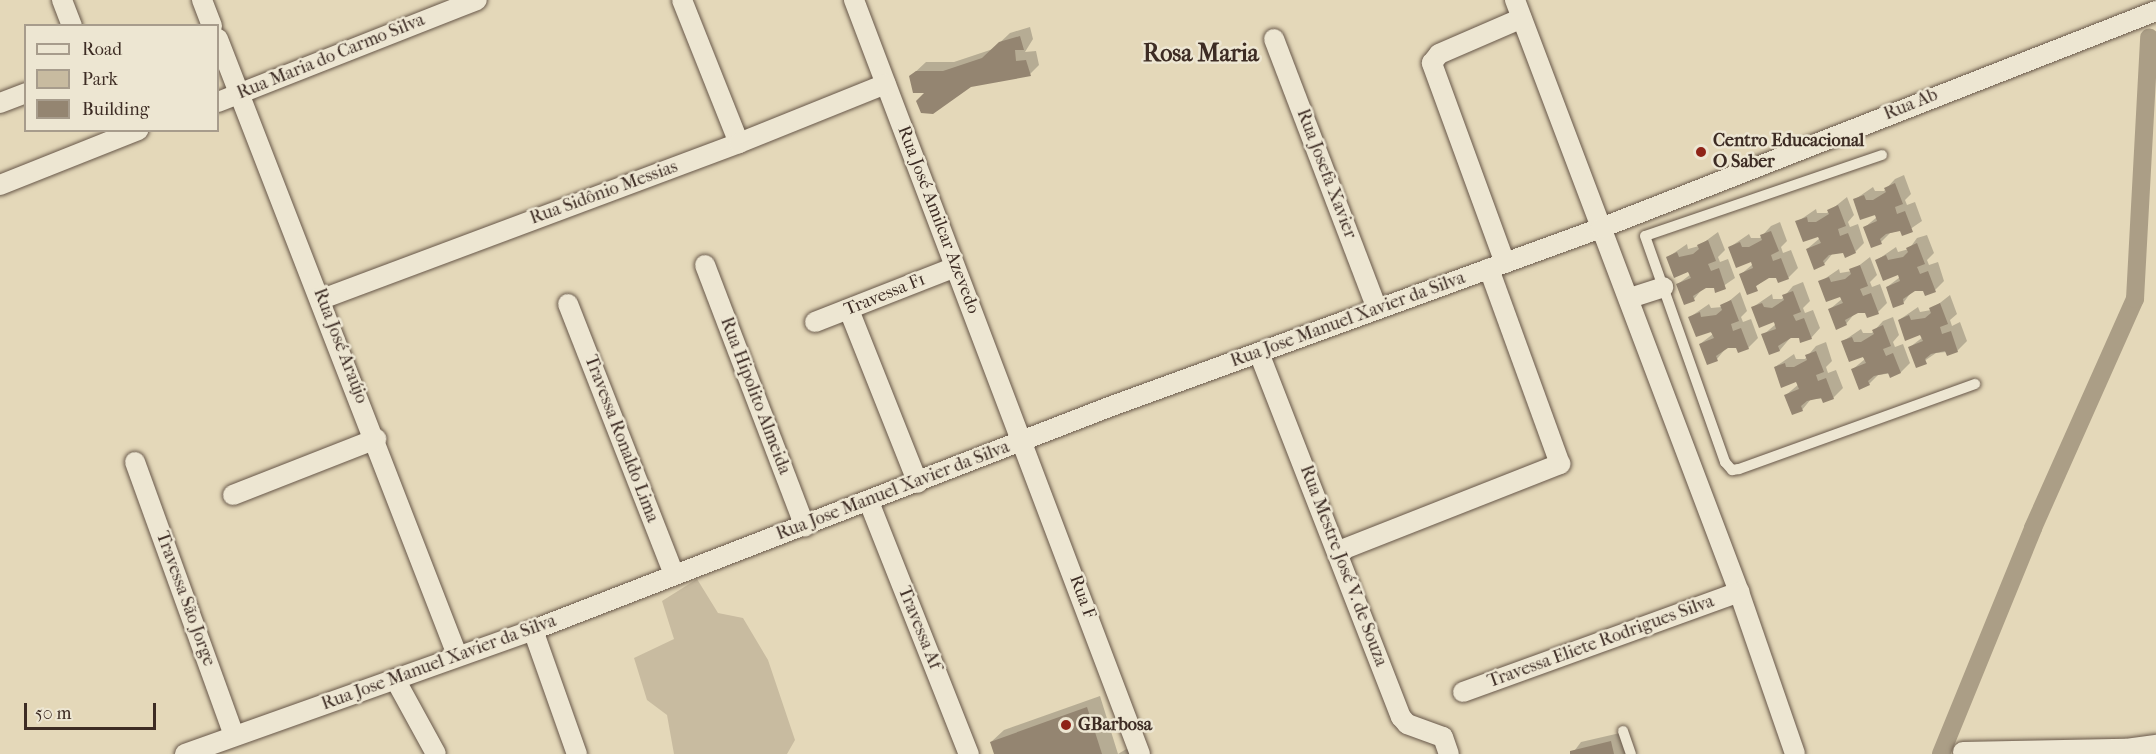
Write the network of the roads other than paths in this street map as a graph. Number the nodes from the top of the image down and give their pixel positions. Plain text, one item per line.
1 (62, 0) edge
2 (202, 0) edge
3 (682, 0) edge
4 (854, 0) edge
5 (470, 1) edge
6 (1518, 9) edge
7 (2156, 12) edge
8 (71, 24) edge
9 (211, 24) edge
10 (1274, 39) dead end
11 (219, 42) edge
12 (886, 84) junction
13 (24, 94) edge
14 (239, 94) junction
15 (219, 102) edge
16 (0, 103) edge
17 (116, 134) edge
18 (739, 143) junction
19 (1881, 155) dead end
20 (0, 185) edge
21 (1601, 228) junction
22 (705, 265) dead end
23 (1497, 266) junction
24 (955, 267) junction
25 (1663, 287) junction
26 (1630, 298) junction
27 (322, 299) junction
28 (568, 303) dead end
29 (1377, 309) junction
30 (849, 310) junction
31 (815, 322) dead end
32 (1259, 353) junction
33 (1975, 384) dead end
34 (376, 439) junction
35 (1023, 440) junction
36 (135, 462) dead end
37 (918, 483) junction
38 (233, 495) dead end
39 (869, 502) junction
40 (804, 526) junction
41 (1339, 551) junction
42 (674, 575) junction
43 (1739, 592) junction
44 (532, 630) junction
45 (457, 655) junction
46 (395, 679) junction
47 (1463, 692) dead end
48 (1623, 731) dead end
49 (234, 736) junction
50 (2156, 745) edge
51 (1963, 752) dead end
52 (2126, 752) edge
53 (185, 754) edge
54 (436, 754) edge
55 (577, 754) edge
56 (969, 754) edge
57 (1140, 754) edge
58 (1449, 754) edge
59 (1631, 754) edge
60 (1796, 754) edge

1 - 8 street
2 - 9 street
3 - 18 street
4 - 12 street, Rua José Amilcar Azevedo
5 - 14 street, Rua Maria do Carmo Silva
6 - 21 street
6 - 23 street
7 - 21 street, Rua Ab
10 - 29 street, Rua Josefa Xavier
11 - 14 street, Rua José Araújo
12 - 18 street, Rua Sidônio Messias
12 - 24 street, Rua José Amilcar Azevedo
13 - 16 street
14 - 15 street, Rua Maria do Carmo Silva
14 - 27 street, Rua José Araújo
17 - 20 street
18 - 27 street, Rua Sidônio Messias
19 - 25 lane
21 - 23 street, Rua Jose Manuel Xavier da Silva
21 - 26 street
22 - 40 street, Rua Hipolito Almeida
23 - 29 street, Rua Jose Manuel Xavier da Silva
23 - 41 street
24 - 30 street, Travessa F1
24 - 35 street, Rua José Amilcar Azevedo
25 - 26 street
25 - 33 lane
26 - 43 street
27 - 34 street, Rua José Araújo
28 - 42 street, Travessa Ronaldo Lima
29 - 32 street, Rua Jose Manuel Xavier da Silva
30 - 31 street, Travessa F1
30 - 37 street
32 - 35 street, Rua Jose Manuel Xavier da Silva
32 - 41 street, Rua Mestre José V. de Souza
34 - 38 street
34 - 45 street, Rua José Araújo
35 - 37 street, Rua Jose Manuel Xavier da Silva
35 - 57 street, Rua F
36 - 49 street, Travessa São Jorge
37 - 39 street, Rua Jose Manuel Xavier da Silva
39 - 40 street, Rua Jose Manuel Xavier da Silva
39 - 56 street, Travessa Af
40 - 42 street, Rua Jose Manuel Xavier da Silva
41 - 58 street, Rua Mestre José V. de Souza
42 - 44 street, Rua Jose Manuel Xavier da Silva
43 - 47 street, Travessa Eliete Rodrigues Silva
43 - 60 street
44 - 45 street, Rua Jose Manuel Xavier da Silva
44 - 55 street
45 - 46 street, Rua Jose Manuel Xavier da Silva
46 - 49 street, Rua Jose Manuel Xavier da Silva
46 - 54 street
48 - 59 lane
49 - 53 street, Rua Jose Manuel Xavier da Silva
50 - 52 street
51 - 52 street

